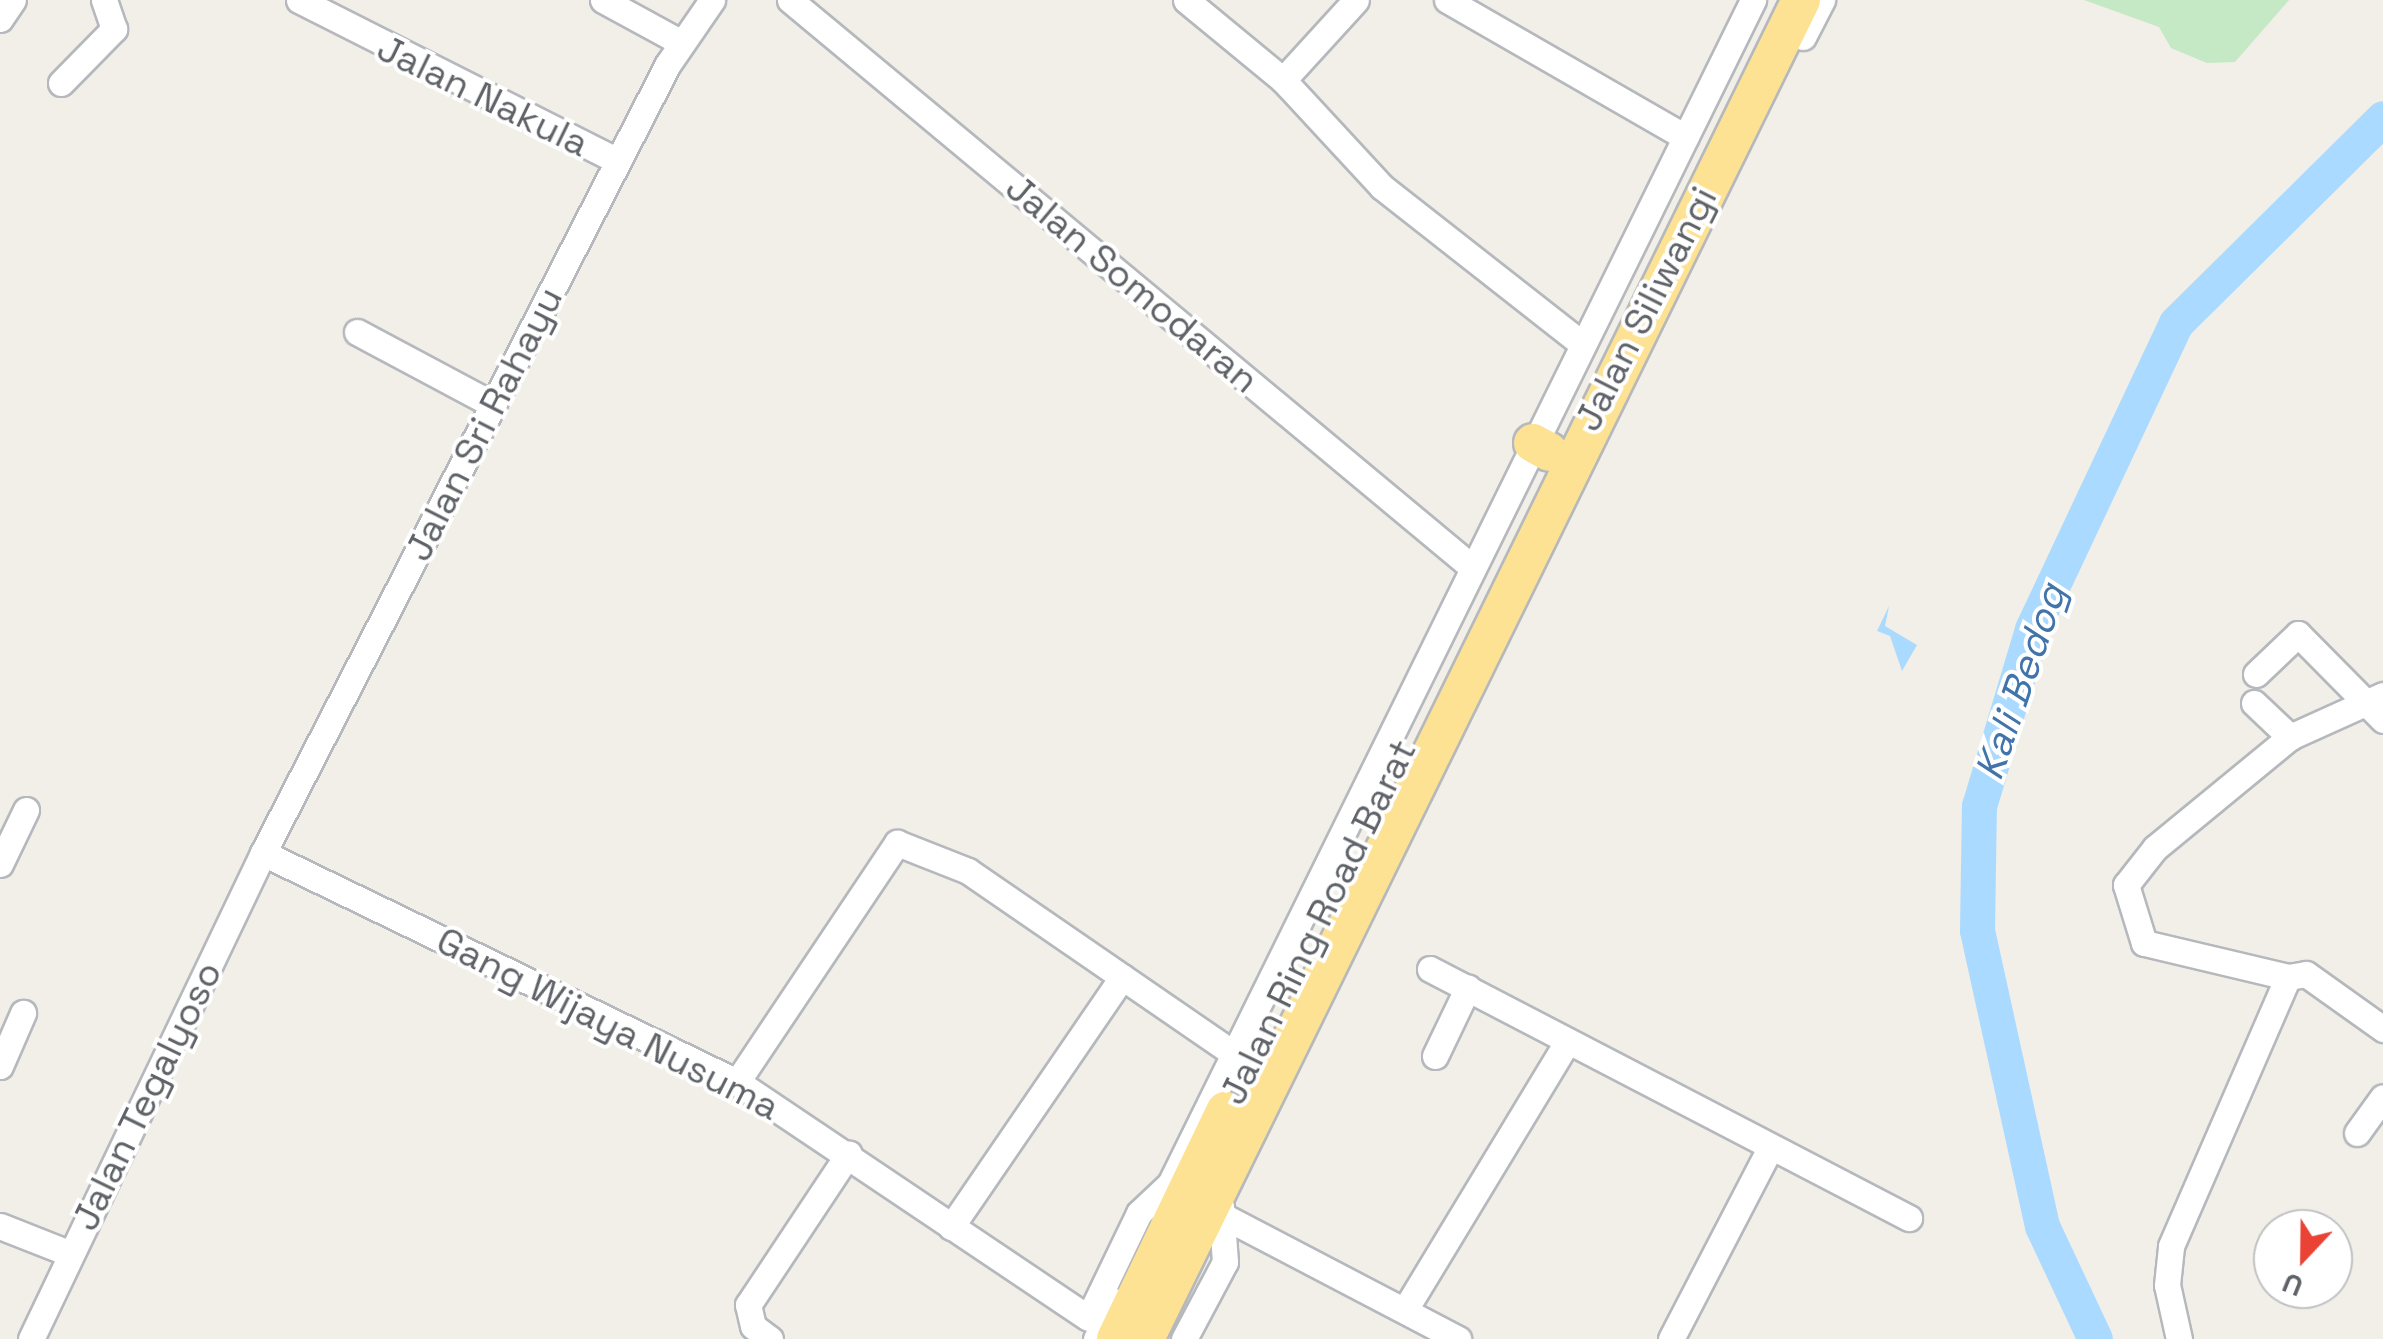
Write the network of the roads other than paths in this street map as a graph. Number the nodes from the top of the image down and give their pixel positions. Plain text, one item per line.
1 (12, 0) edge
2 (104, 0) edge
3 (298, 0) edge
4 (603, 0) edge
5 (712, 0) edge
6 (790, 0) edge
7 (1186, 0) edge
8 (1356, 0) edge
9 (1448, 0) edge
10 (1753, 0) edge
11 (1772, 0) edge
12 (1801, 0) edge
13 (1822, 0) edge
14 (0, 20) edge
15 (680, 42) junction
16 (1283, 80) junction
17 (61, 83) dead end
18 (1684, 137) junction
19 (618, 161) junction
20 (357, 332) dead end
21 (1581, 343) junction
22 (494, 405) junction
23 (1541, 448) junction
24 (1473, 568) junction
25 (1483, 615) junction
26 (2256, 674) dead end
27 (2254, 703) dead end
28 (2376, 710) edge
29 (2290, 738) junction
30 (1412, 805) junction
31 (26, 810) dead end
32 (263, 852) junction
33 (0, 864) edge
34 (1430, 969) dead end
35 (1122, 977) junction
36 (2288, 977) junction
37 (1468, 987) junction
38 (24, 1013) dead end
39 (2383, 1030) edge
40 (1567, 1042) junction
41 (1230, 1052) junction
42 (1435, 1056) dead end
43 (0, 1066) edge
44 (737, 1082) junction
45 (2383, 1096) edge
46 (2358, 1134) dead end
47 (1768, 1152) junction
48 (849, 1153) junction
49 (1194, 1213) junction
50 (1909, 1218) dead end
51 (0, 1226) edge
52 (951, 1227) junction
53 (71, 1254) junction
54 (1406, 1308) junction
55 (1094, 1334) edge
56 (32, 1339) edge
57 (770, 1339) edge
58 (1144, 1339) edge
59 (1165, 1339) edge
60 (1184, 1339) edge
61 (1458, 1339) edge
62 (1671, 1339) edge
63 (2180, 1339) edge

1 - 14 street
2 - 17 street
3 - 19 street, Jalan Nakula
4 - 15 street
5 - 15 street, Jalan Sri Rahayu
6 - 24 street, Jalan Somodaran
7 - 16 street
8 - 16 street
9 - 18 street
10 - 18 street
11 - 23 highway, Jalan Siliwangi
12 - 25 highway, Jalan Siliwangi
13 - 30 street
15 - 19 street, Jalan Sri Rahayu
16 - 21 street
18 - 21 street
19 - 22 street, Jalan Sri Rahayu
20 - 22 street
21 - 23 street
22 - 32 street, Jalan Sri Rahayu
23 - 24 street
23 - 25 highway, Jalan Siliwangi
24 - 41 street
25 - 30 highway, Jalan Ring Road Barat
25 - 49 highway, Jalan Ring Road Barat
26 - 28 street
27 - 29 street
28 - 29 street
29 - 36 street
30 - 49 highway, Jalan Ring Road Barat
31 - 33 street
32 - 44 street, Gang Wijaya Nusuma
32 - 53 street, Jalan Tegalyoso
34 - 37 street
35 - 41 street
35 - 44 street
35 - 52 street
36 - 39 street
36 - 63 street
37 - 40 street
37 - 42 street
38 - 43 street
40 - 47 street
40 - 54 street
41 - 49 street
44 - 48 street, Gang Wijaya Nusuma
45 - 46 street
47 - 50 street
47 - 62 street
48 - 52 street, Gang Wijaya Nusuma
48 - 57 street
49 - 54 street
49 - 55 highway
49 - 55 street
49 - 58 highway
49 - 59 street
49 - 60 street
51 - 53 street
52 - 55 street, Gang Wijaya Nusuma
53 - 56 street, Jalan Tegalyoso
54 - 61 street

